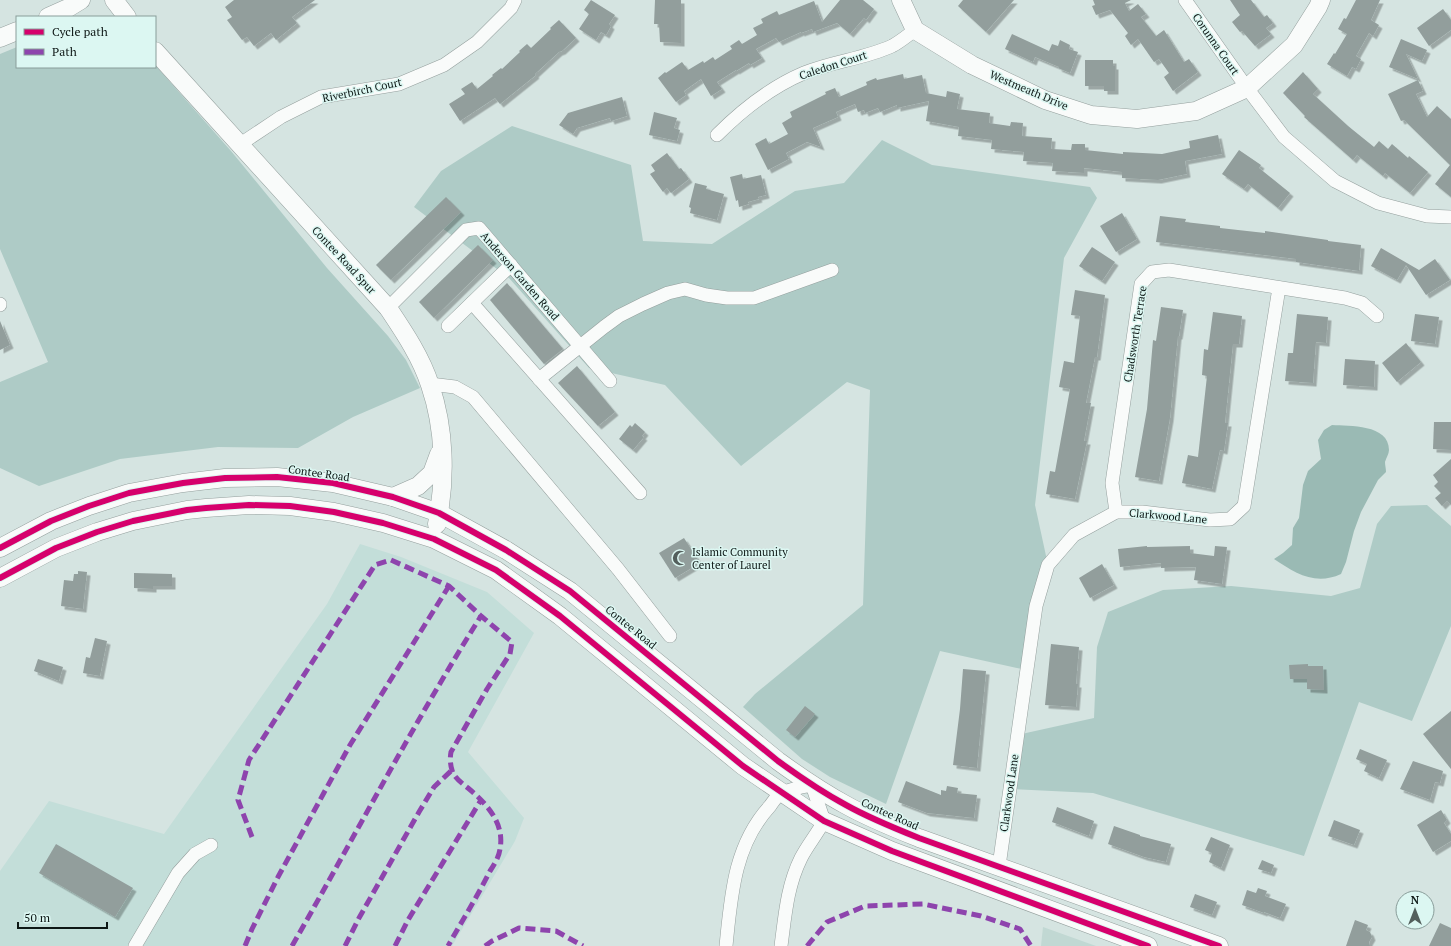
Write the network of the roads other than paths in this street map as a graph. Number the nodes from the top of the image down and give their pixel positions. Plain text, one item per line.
1 (81, 0) edge
2 (114, 0) edge
3 (515, 0) edge
4 (901, 0) edge
5 (1185, 0) edge
6 (1321, 0) edge
7 (50, 16) edge
8 (126, 16) edge
9 (16, 30) edge
10 (915, 30) junction
11 (0, 38) edge
12 (156, 52) edge
13 (1247, 88) junction
14 (717, 135) dead end
15 (239, 145) junction
16 (1451, 217) edge
17 (511, 265) junction
18 (832, 270) dead end
19 (1279, 288) junction
20 (472, 303) junction
21 (388, 308) junction
22 (1377, 316) dead end
23 (448, 326) dead end
24 (580, 346) junction
25 (539, 379) junction
26 (610, 381) dead end
27 (430, 384) junction
28 (442, 447) junction
29 (640, 494) dead end
30 (393, 497) junction
31 (1116, 512) junction
32 (439, 513) junction
33 (434, 539) junction
34 (0, 548) edge
35 (0, 578) edge
36 (670, 636) dead end
37 (812, 785) junction
38 (781, 793) junction
39 (824, 821) junction
40 (211, 845) dead end
41 (999, 866) junction
42 (135, 946) edge
43 (726, 946) edge
44 (781, 946) edge
45 (1148, 946) edge
46 (1219, 946) edge

1 - 7 street
2 - 8 street
3 - 15 street, Riverbirch Court
4 - 10 street
5 - 13 street, Corunna Court
6 - 13 street, Westmeath Drive
9 - 11 street
10 - 13 street, Westmeath Drive
10 - 14 street, Caledon Court
12 - 15 street, Contee Road Spur
13 - 16 street, Corunna Court
15 - 21 street, Contee Road Spur
17 - 20 street
17 - 21 street, Anderson Garden Road
17 - 24 street, Anderson Garden Road
18 - 24 street
19 - 22 street, Chadsworth Terrace
19 - 31 street, Clarkwood Lane
19 - 31 street, Chadsworth Terrace
20 - 23 street
20 - 25 street
21 - 27 street, Contee Road Spur
24 - 25 street
24 - 26 street, Anderson Garden Road
25 - 29 street
27 - 28 street, Contee Road Spur
27 - 36 street, Contee Road
28 - 30 street
28 - 32 street, Contee Road Spur
30 - 32 street, Contee Road
30 - 34 street, Contee Road
31 - 41 street, Clarkwood Lane
32 - 33 street, Contee Road Spur
32 - 37 street, Contee Road
33 - 35 street
33 - 38 street
37 - 38 street
37 - 39 street
37 - 41 street, Contee Road
38 - 39 street
38 - 43 street
39 - 44 street
39 - 45 street
40 - 42 street
41 - 46 street, Contee Road

